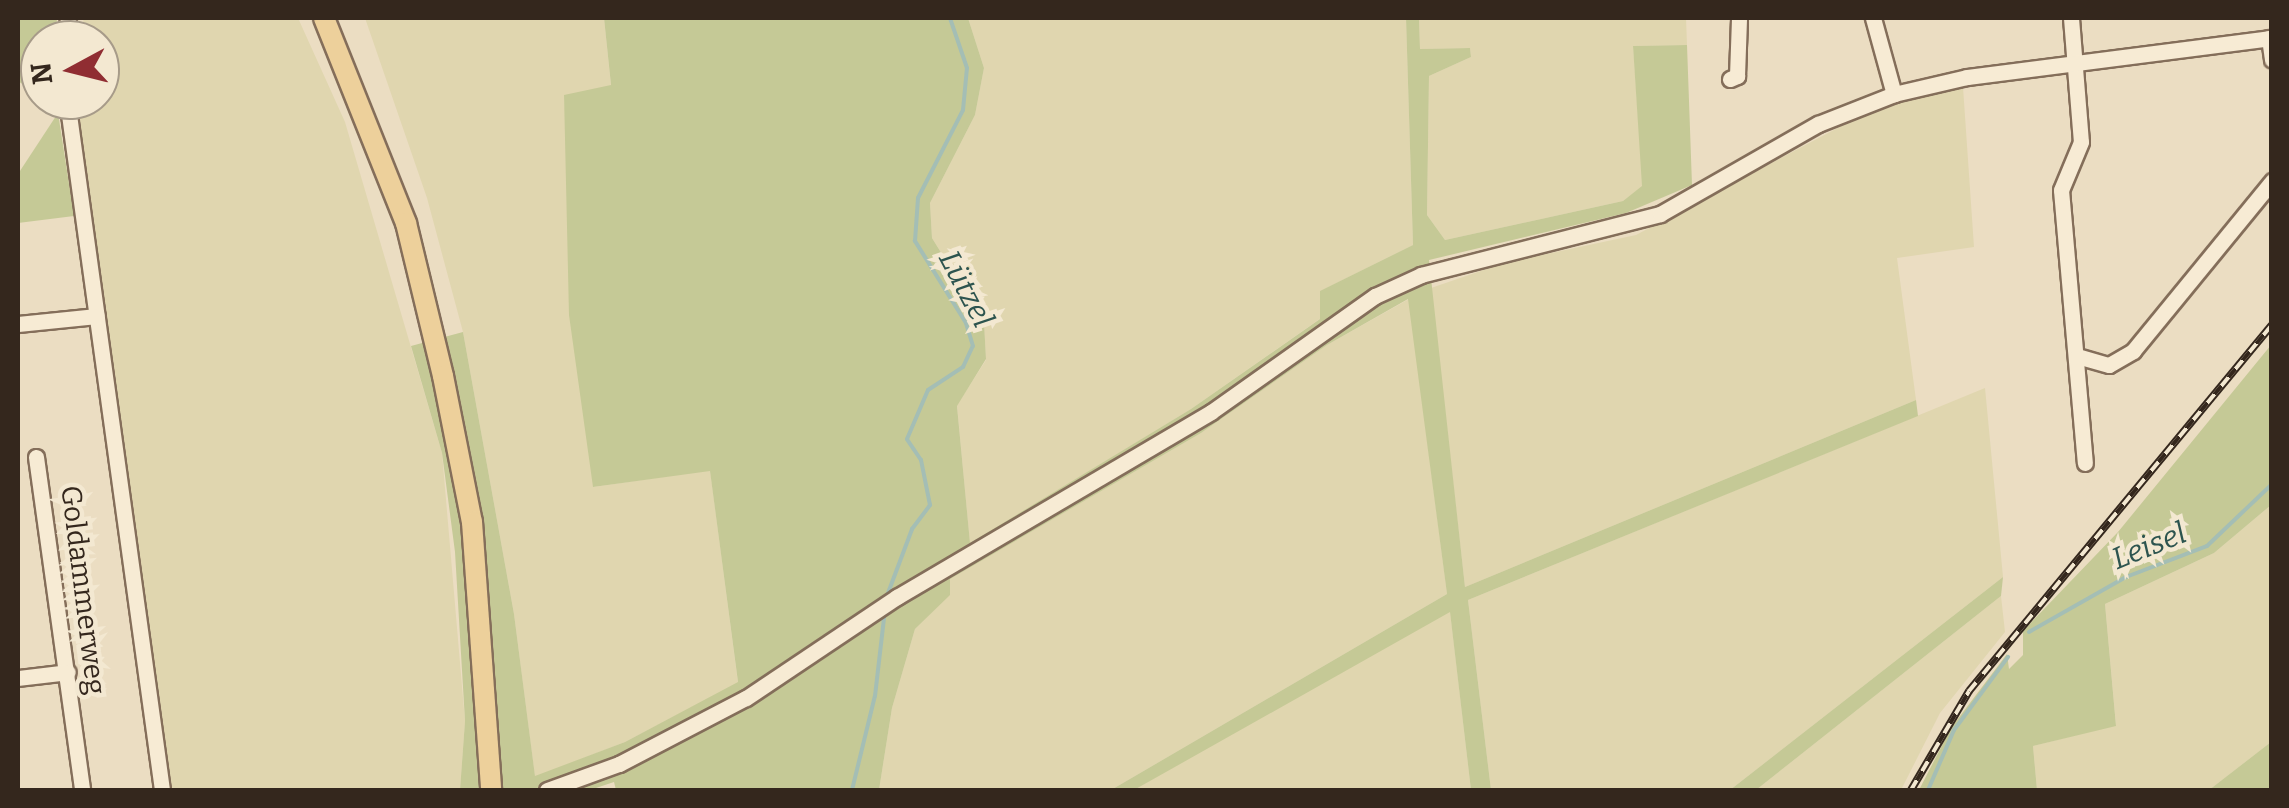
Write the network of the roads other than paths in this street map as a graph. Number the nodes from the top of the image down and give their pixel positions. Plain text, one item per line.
1 (324, 18) edge
2 (1740, 18) edge
3 (1873, 18) edge
4 (2071, 18) edge
5 (2270, 38) edge
6 (2272, 60) edge
7 (2073, 64) junction
8 (1730, 79) dead end
9 (1894, 94) junction
10 (71, 120) edge
11 (2272, 181) edge
12 (97, 316) junction
13 (18, 324) edge
14 (2077, 356) junction
15 (36, 456) dead end
16 (2085, 463) dead end
17 (68, 672) junction
18 (18, 678) edge
19 (82, 790) edge
20 (162, 790) edge
21 (491, 790) edge
22 (547, 790) edge

1 - 21 main road
2 - 8 street
3 - 9 street
4 - 7 street
5 - 6 street
5 - 7 street
7 - 9 street
7 - 14 street
9 - 22 street
10 - 12 street
11 - 14 street
12 - 13 street
12 - 20 street
14 - 16 street
15 - 17 street, Goldammerweg
17 - 18 street
17 - 19 street, Goldammerweg

